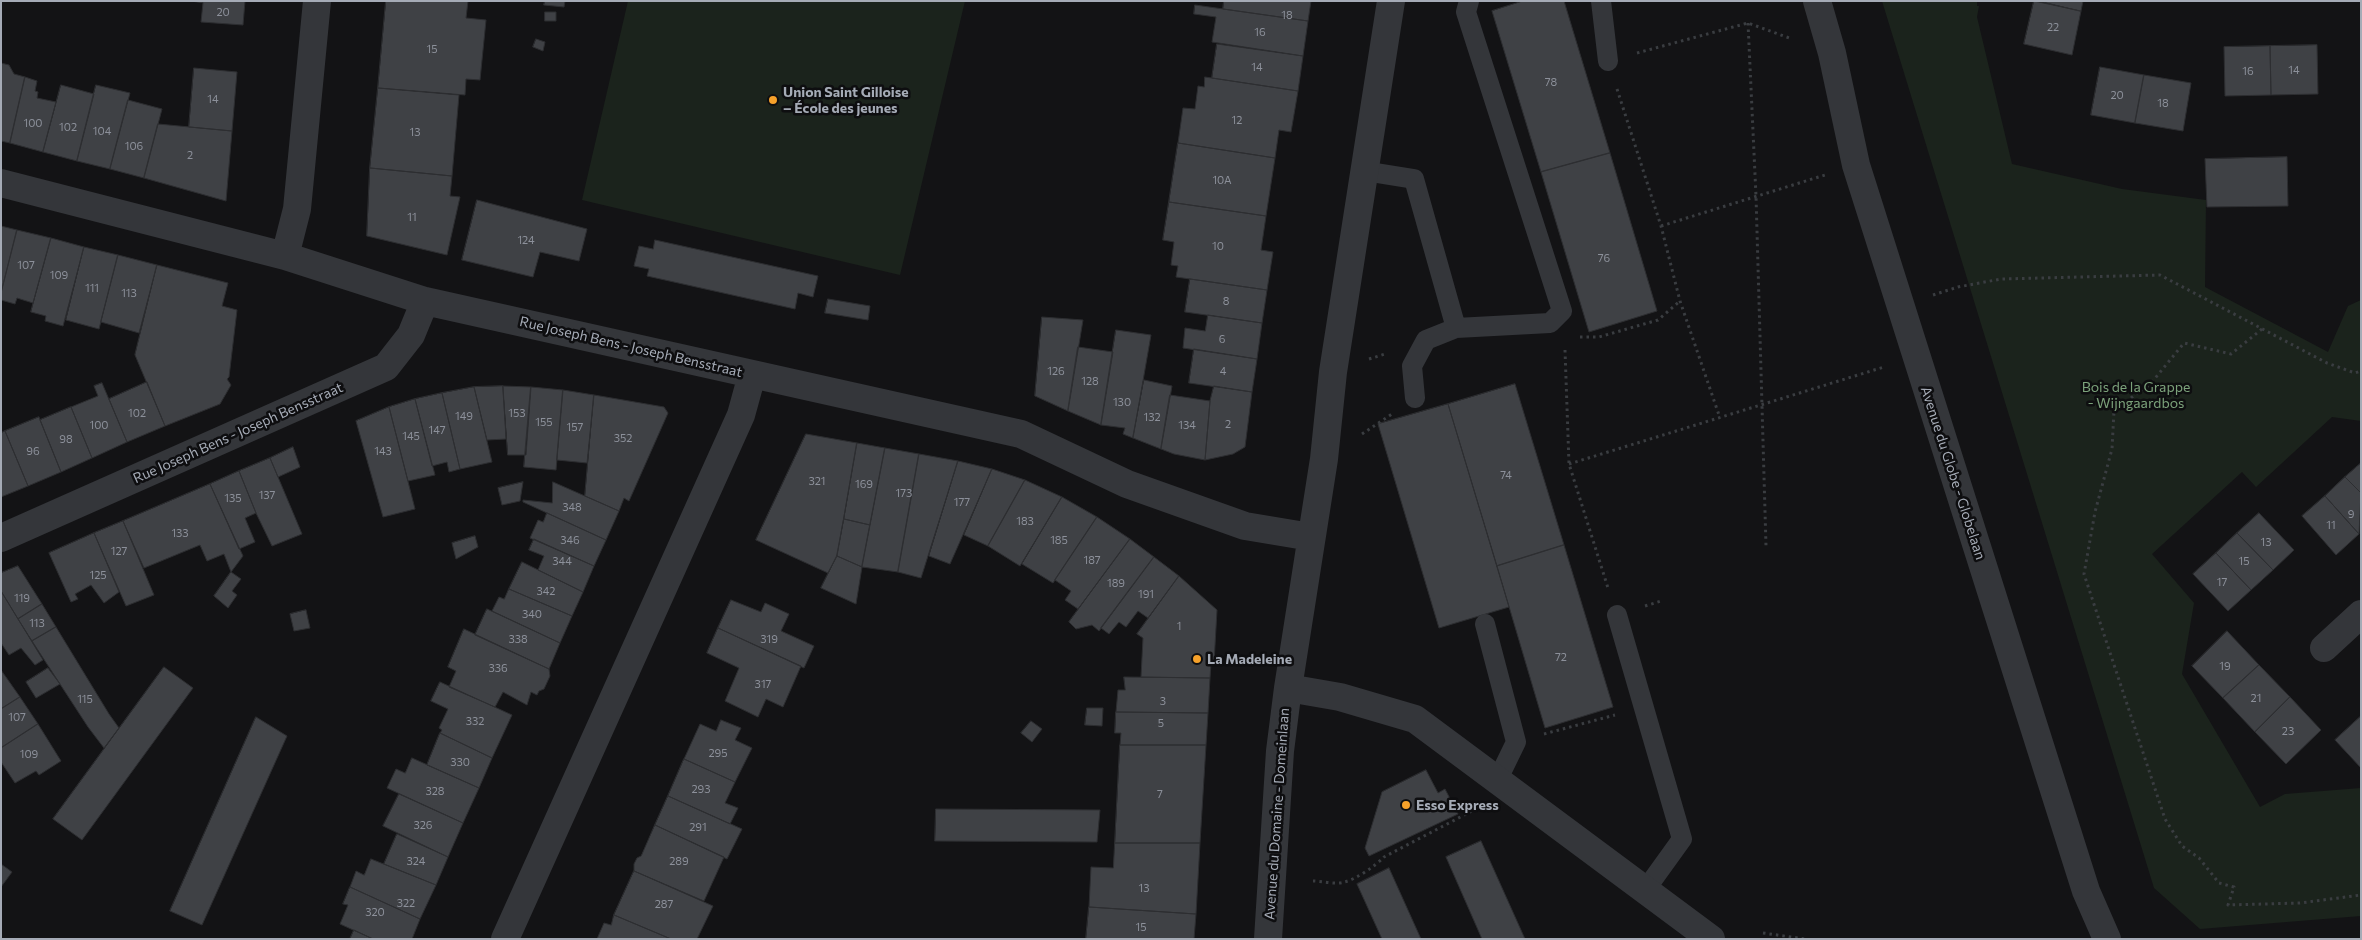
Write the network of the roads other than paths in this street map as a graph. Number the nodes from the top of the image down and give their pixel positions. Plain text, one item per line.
1 (317, 1) edge
2 (1391, 1) edge
3 (1469, 1) edge
4 (1601, 1) edge
5 (1817, 1) edge
6 (1608, 61) road end
7 (1364, 171) junction
8 (1, 183) edge
9 (285, 256) junction
10 (425, 301) junction
11 (1456, 328) junction
12 (752, 375) junction
13 (1415, 398) road end
14 (1311, 537) junction
15 (1, 538) edge
16 (2361, 614) edge
17 (1617, 615) road end
18 (1485, 624) dead end
19 (2324, 648) dead end
20 (1288, 688) junction
21 (1498, 780) junction
22 (1646, 889) junction
23 (505, 939) edge
24 (1268, 939) edge
25 (1712, 939) edge
26 (2107, 939) edge

1 - 9 street
2 - 7 street, Avenue du Domaine - Domeinlaan
3 - 11 lane
4 - 6 lane
5 - 26 street, Avenue du Globe - Globelaan
7 - 11 lane
7 - 14 street, Avenue du Domaine - Domeinlaan
8 - 9 street
9 - 10 street
10 - 12 street, Rue Joseph Bens - Joseph Bensstraat
10 - 15 street, Rue Joseph Bens - Joseph Bensstraat
11 - 13 lane
12 - 14 street, Rue Joseph Bens - Joseph Bensstraat
12 - 23 street
14 - 20 street, Avenue du Domaine - Domeinlaan
16 - 19 street
17 - 22 lane
18 - 21 lane
20 - 21 street
20 - 24 street, Avenue du Domaine - Domeinlaan
21 - 22 street
22 - 25 street

